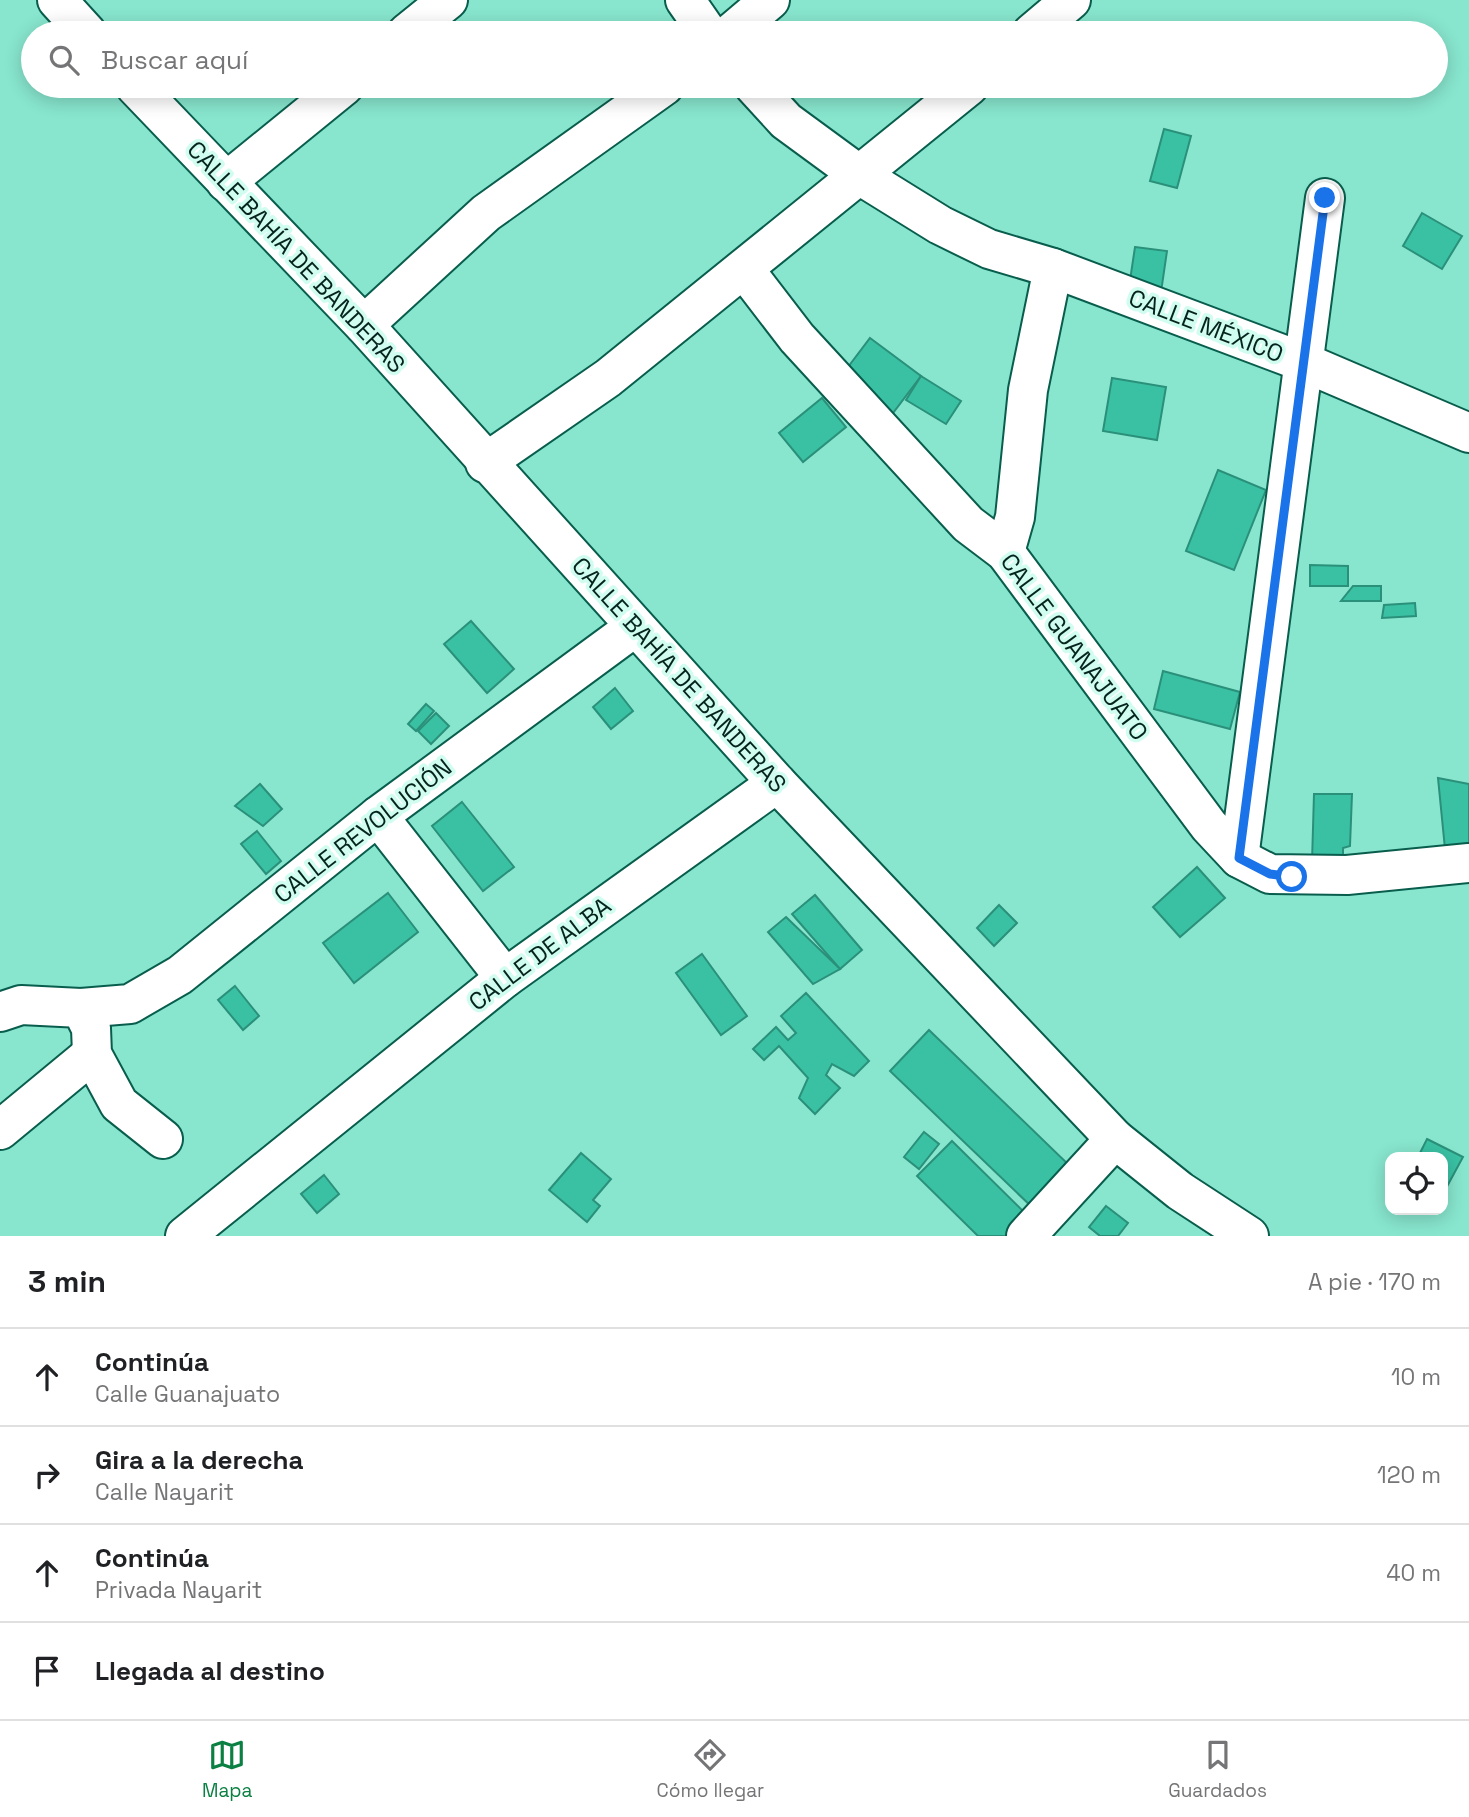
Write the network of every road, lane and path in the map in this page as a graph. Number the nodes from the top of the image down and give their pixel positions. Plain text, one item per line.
1 (57, 0) edge
2 (448, 0) edge
3 (685, 0) edge
4 (770, 0) edge
5 (1071, 0) edge
6 (76, 21) edge
7 (422, 21) edge
8 (700, 21) edge
9 (745, 21) edge
10 (1046, 21) edge
11 (146, 98) edge
12 (329, 98) edge
13 (647, 98) edge
14 (765, 98) edge
15 (955, 98) edge
16 (861, 176) junction
17 (226, 183) junction
18 (1325, 198) dead end
19 (1053, 268) junction
20 (744, 269) junction
21 (364, 326) junction
22 (1303, 362) junction
23 (1469, 433) edge
24 (485, 463) junction
25 (1005, 552) junction
26 (635, 627) junction
27 (777, 783) junction
28 (378, 816) junction
29 (1239, 858) junction
30 (1469, 863) edge
31 (505, 978) junction
32 (81, 1009) junction
33 (0, 1012) edge
34 (92, 1054) junction
35 (0, 1130) edge
36 (163, 1139) dead end
37 (1115, 1139) junction
38 (185, 1236) edge
39 (1026, 1236) edge
40 (1249, 1236) edge

1 - 6 street
2 - 7 street
3 - 8 street
4 - 9 street
5 - 10 street
11 - 17 street, CALLE BAHÍA DE BANDERAS
12 - 17 street
13 - 21 street
14 - 16 street, CALLE MÉXICO
15 - 16 street
16 - 19 street, CALLE MÉXICO
16 - 20 street
17 - 21 street, CALLE BAHÍA DE BANDERAS
18 - 22 street
19 - 22 street, CALLE MÉXICO
19 - 25 street
20 - 24 street
20 - 25 street, CALLE GUANAJUATO
21 - 24 street, CALLE BAHÍA DE BANDERAS
22 - 23 street, CALLE MÉXICO
22 - 29 street
24 - 26 street, CALLE BAHÍA DE BANDERAS
25 - 29 street, CALLE GUANAJUATO
26 - 27 street, CALLE BAHÍA DE BANDERAS
26 - 28 street, CALLE REVOLUCIÓN
27 - 31 street, CALLE DE ALBA
27 - 37 street, CALLE BAHÍA DE BANDERAS
28 - 31 street
28 - 32 street, CALLE REVOLUCIÓN
29 - 30 street, CALLE GUANAJUATO
31 - 38 street, CALLE DE ALBA
32 - 33 street, CALLE REVOLUCIÓN
32 - 34 street
34 - 35 street
34 - 36 street
37 - 39 street
37 - 40 street, CALLE BAHÍA DE BANDERAS

